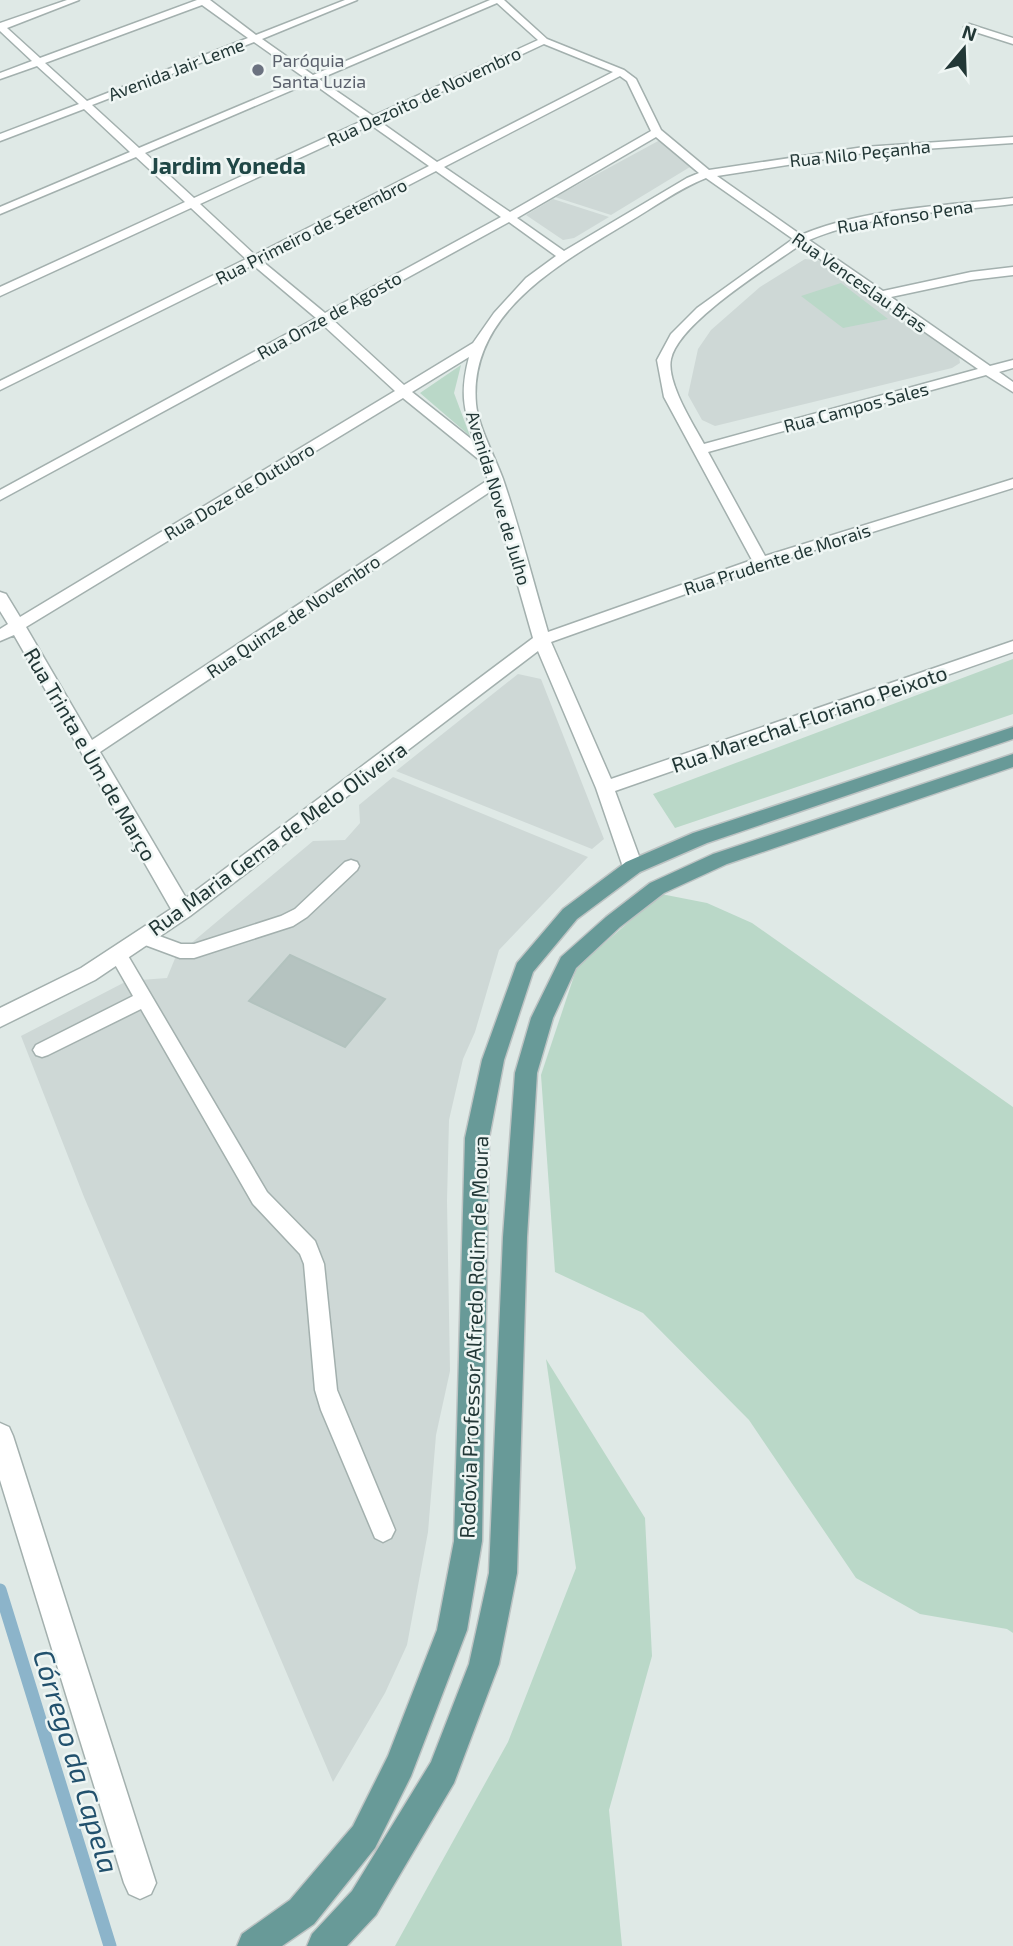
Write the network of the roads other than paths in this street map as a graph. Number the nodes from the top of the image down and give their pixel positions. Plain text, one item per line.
1 (72, 0) edge
2 (203, 0) edge
3 (353, 0) edge
4 (498, 0) edge
5 (0, 27) edge
6 (970, 27) dead end
7 (253, 38) junction
8 (544, 41) junction
9 (1013, 41) edge
10 (41, 61) junction
11 (621, 72) junction
12 (0, 76) edge
13 (313, 79) junction
14 (83, 105) junction
15 (372, 120) junction
16 (657, 132) junction
17 (0, 138) edge
18 (1013, 140) edge
19 (137, 153) junction
20 (437, 166) junction
21 (708, 174) junction
22 (1013, 201) edge
23 (193, 204) junction
24 (0, 211) edge
25 (510, 217) junction
26 (799, 240) junction
27 (564, 256) junction
28 (254, 260) junction
29 (1013, 271) edge
30 (0, 292) edge
31 (879, 296) junction
32 (323, 318) junction
33 (478, 345) junction
34 (1013, 364) edge
35 (988, 371) junction
36 (0, 386) edge
37 (1013, 388) edge
38 (404, 392) junction
39 (699, 450) junction
40 (488, 460) junction
41 (496, 481) junction
42 (1013, 483) edge
43 (0, 496) edge
44 (761, 562) junction
45 (0, 597) edge
46 (8, 631) edge
47 (542, 640) junction
48 (1013, 646) edge
49 (1013, 733) edge
50 (89, 750) junction
51 (1013, 760) edge
52 (605, 788) junction
53 (351, 866) dead end
54 (633, 867) junction
55 (183, 911) junction
56 (143, 937) junction
57 (118, 954) junction
58 (144, 999) junction
59 (0, 1018) edge
60 (42, 1050) dead end
61 (0, 1436) edge
62 (383, 1530) dead end
63 (140, 1883) dead end
64 (254, 1946) edge
65 (324, 1946) edge

1 - 5 street
2 - 7 street
2 - 10 street
3 - 7 street, Avenida Jair Leme
4 - 8 street
4 - 13 street
5 - 10 street
6 - 9 street
7 - 13 street
7 - 14 street, Avenida Jair Leme
8 - 11 street
8 - 15 street, Rua Dezoito de Novembro
10 - 12 street
10 - 14 street
11 - 16 street
11 - 20 street, Rua Primeiro de Setembro
13 - 15 street
13 - 19 street
14 - 17 street, Avenida Jair Leme
14 - 19 street
15 - 20 street
15 - 23 street, Rua Dezoito de Novembro
16 - 21 street
16 - 25 street, Rua Onze de Agosto
18 - 21 street, Rua Nilo Peçanha
19 - 23 street
19 - 24 street
20 - 25 street
20 - 28 street, Rua Primeiro de Setembro
21 - 26 street, Rua Venceslau Bras
21 - 27 street, Avenida Nove de Julho
22 - 26 street, Rua Afonso Pena
23 - 28 street
23 - 30 street, Rua Dezoito de Novembro
25 - 27 street
25 - 32 street, Rua Onze de Agosto
26 - 31 street, Rua Venceslau Bras
26 - 39 street, Rua Afonso Pena
27 - 33 street, Avenida Nove de Julho
28 - 32 street
28 - 36 street, Rua Primeiro de Setembro
29 - 31 street
31 - 35 street, Rua Venceslau Bras
32 - 38 street
32 - 43 street, Rua Onze de Agosto
33 - 38 street, Rua Doze de Outubro
33 - 40 street, Avenida Nove de Julho
34 - 35 street, Rua Campos Sales
35 - 37 street, Rua Venceslau Bras
35 - 39 street, Rua Campos Sales
38 - 40 street
38 - 46 street, Rua Doze de Outubro
39 - 44 street, Rua Afonso Pena
40 - 41 street, Avenida Nove de Julho
41 - 47 street, Avenida Nove de Julho
41 - 50 street, Rua Quinze de Novembro
42 - 44 street, Rua Prudente de Morais
44 - 47 street, Rua Prudente de Morais
45 - 46 street, Rua Trinta e Um de Março
46 - 50 street, Rua Trinta e Um de Março
47 - 52 street, Avenida Nove de Julho
47 - 55 street, Rua Maria Gema de Melo Oliveira
48 - 52 street, Rua Marechal Floriano Peixoto
49 - 54 main road, Rodovia Professor Alfredo Rolim de Moura
50 - 55 street, Rua Trinta e Um de Março
51 - 65 main road, Rodovia Professor Alfredo Rolim de Moura
52 - 54 street, Avenida Nove de Julho
53 - 56 lane
54 - 64 main road, Rodovia Professor Alfredo Rolim de Moura
55 - 56 street, Rua Maria Gema de Melo Oliveira
56 - 57 street, Rua Maria Gema de Melo Oliveira
57 - 58 lane
57 - 59 street, Rua Maria Gema de Melo Oliveira
58 - 60 lane
58 - 62 lane
61 - 63 street

